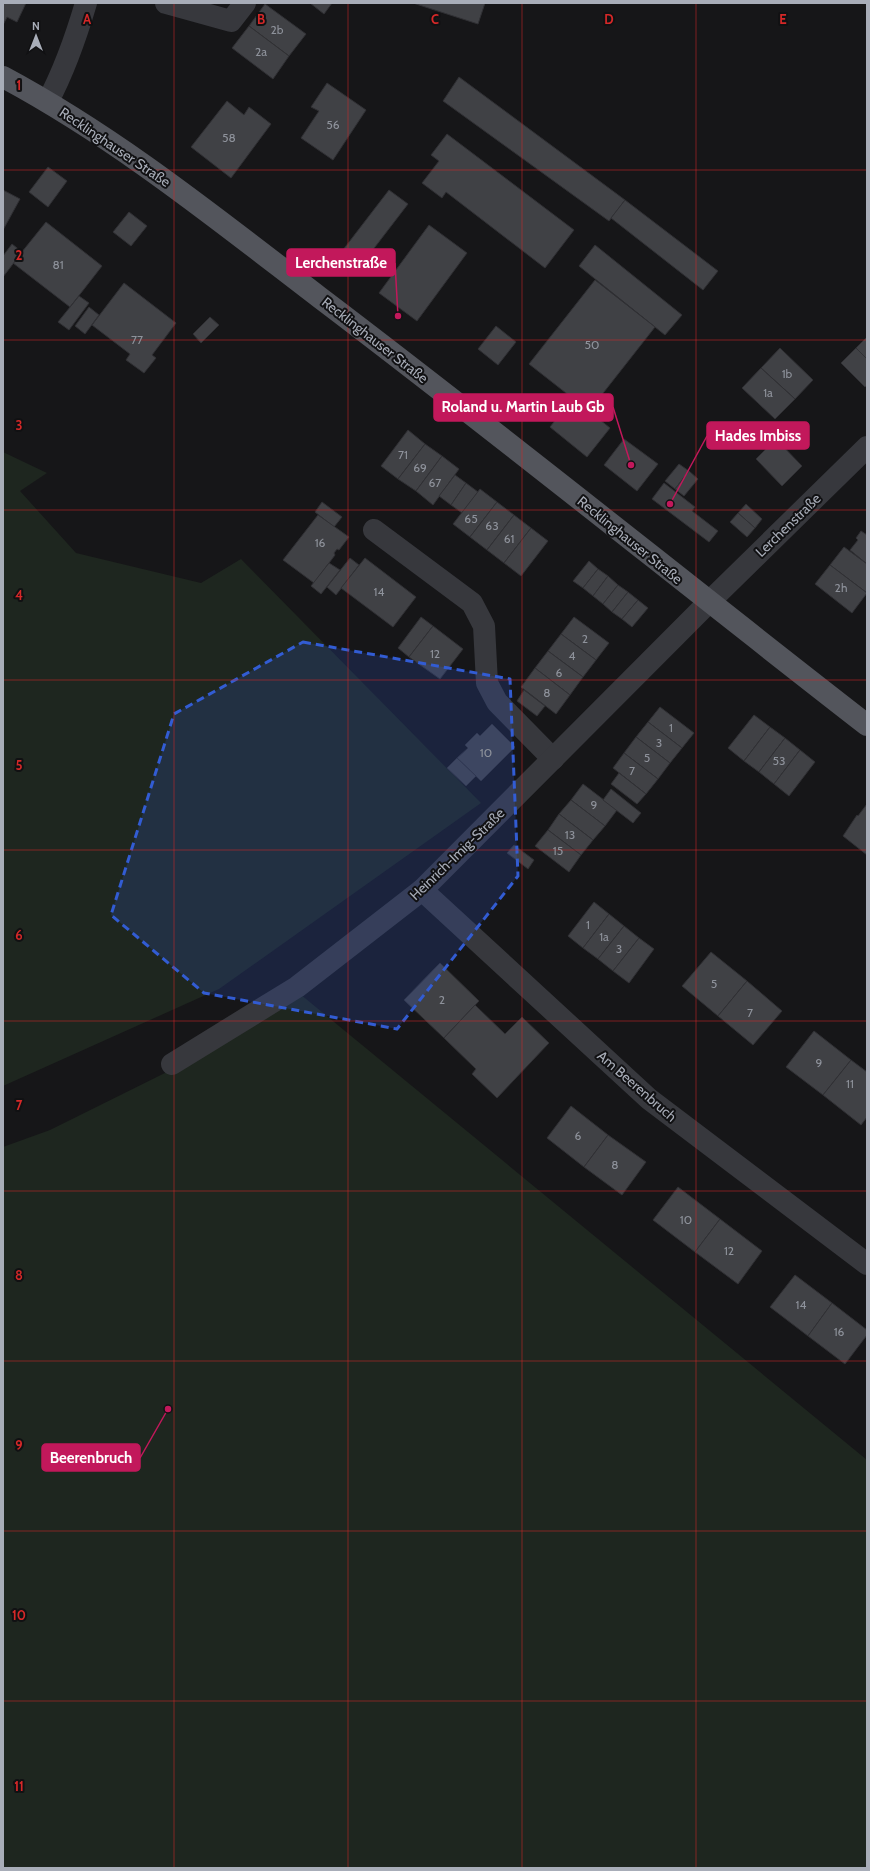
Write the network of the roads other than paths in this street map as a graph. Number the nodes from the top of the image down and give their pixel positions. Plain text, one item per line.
1 (86, 3) edge
2 (166, 3) edge
3 (245, 3) edge
4 (3, 77) edge
5 (48, 101) junction
6 (867, 447) edge
7 (374, 530) dead end
8 (709, 602) junction
9 (867, 725) edge
10 (553, 759) junction
11 (422, 890) junction
12 (172, 1064) dead end
13 (867, 1264) edge

1 - 5 street
2 - 3 street
4 - 5 main road, Recklinghauser Straße
5 - 8 main road, Recklinghauser Straße
6 - 8 street, Lerchenstraße
7 - 10 street
8 - 9 main road, Recklinghauser Straße
8 - 10 street, Heinrich-Imig-Straße
10 - 11 street, Heinrich-Imig-Straße
11 - 12 street, Heinrich-Imig-Straße
11 - 13 street, Am Beerenbruch

